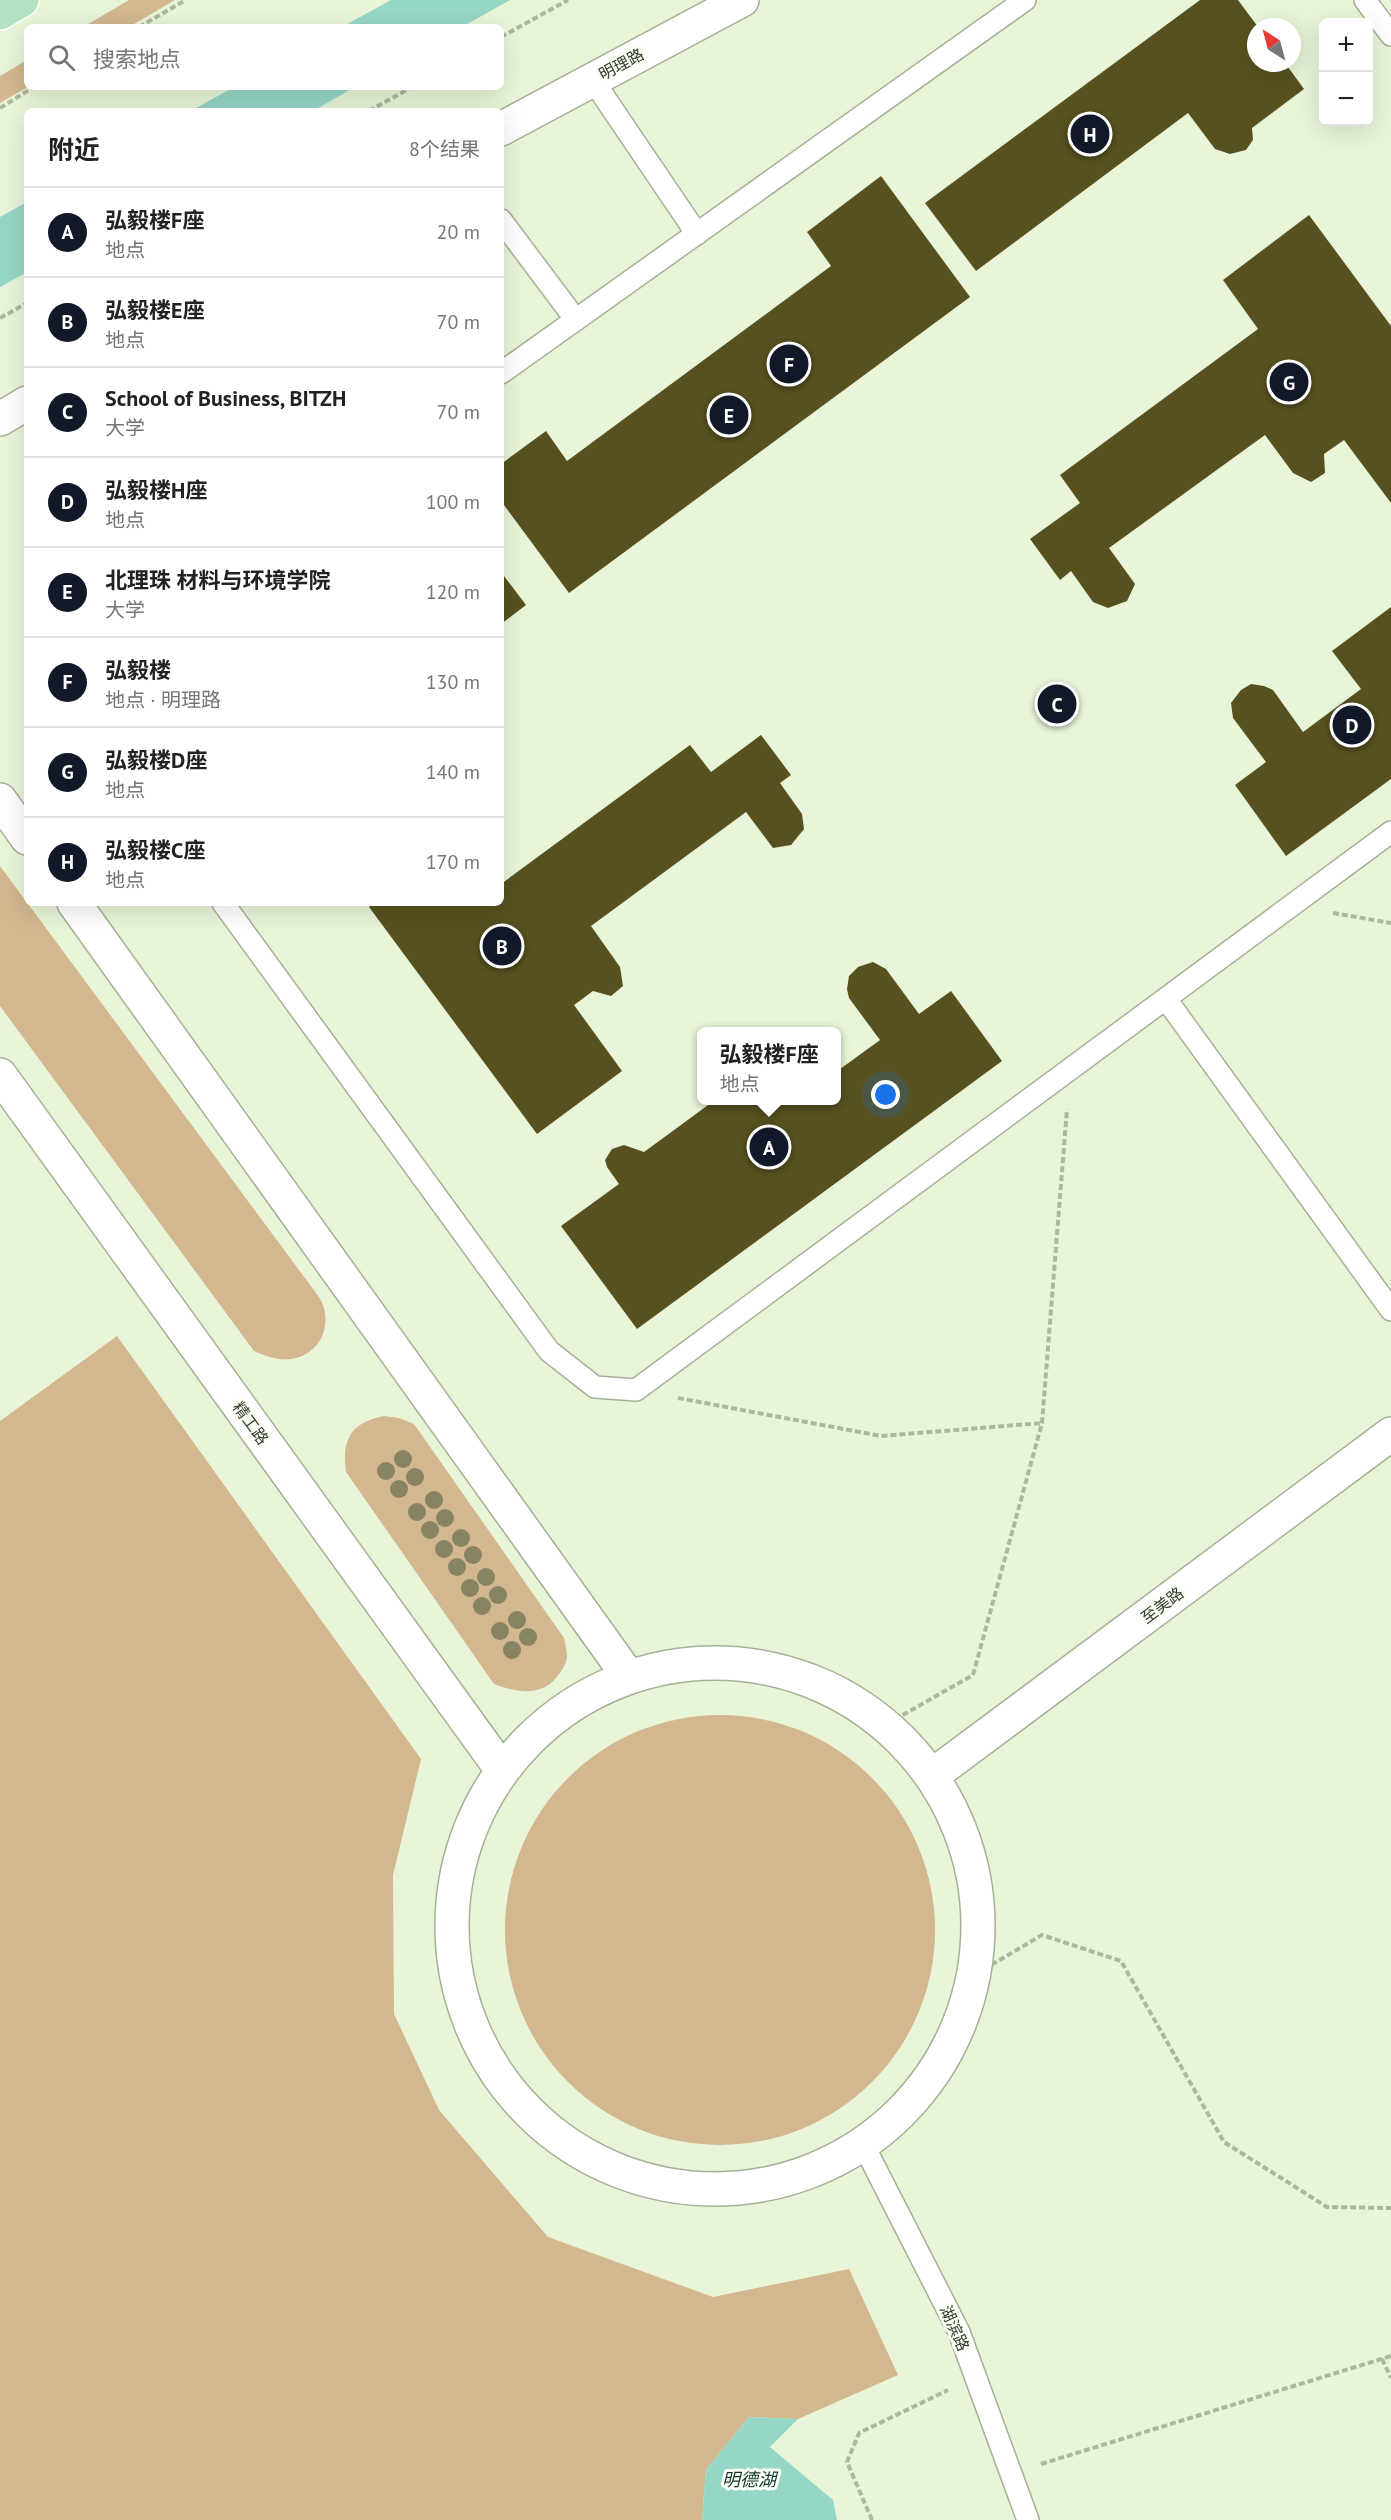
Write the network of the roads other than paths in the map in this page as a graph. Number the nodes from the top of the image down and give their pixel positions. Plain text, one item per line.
1 (22, 0) edge
2 (742, 0) edge
3 (1025, 0) edge
4 (1365, 0) edge
5 (0, 13) edge
6 (1391, 35) edge
7 (592, 79) junction
8 (504, 127) edge
9 (504, 224) edge
10 (697, 234) junction
11 (576, 320) junction
12 (504, 372) edge
13 (24, 406) edge
14 (0, 419) edge
15 (0, 800) edge
16 (1391, 832) edge
17 (24, 834) edge
18 (76, 906) edge
19 (225, 906) edge
20 (1166, 999) junction
21 (0, 1075) edge
22 (1391, 1310) edge
23 (1391, 1434) edge
24 (629, 1677) junction
25 (502, 1770) junction
26 (933, 1775) junction
27 (863, 2144) junction
28 (1028, 2520) edge

1 - 5 main road
2 - 7 street, 明理路
3 - 10 lane
4 - 6 lane
7 - 8 street, 明理路
7 - 10 lane
9 - 11 lane
10 - 11 lane
11 - 12 lane
13 - 14 street
15 - 17 street
16 - 20 lane
18 - 24 street
19 - 20 lane
20 - 22 lane
21 - 25 street, 精工路
23 - 26 street, 至美路
24 - 25 street
24 - 26 street
25 - 27 street
26 - 27 street
27 - 28 lane, 湖滨路

